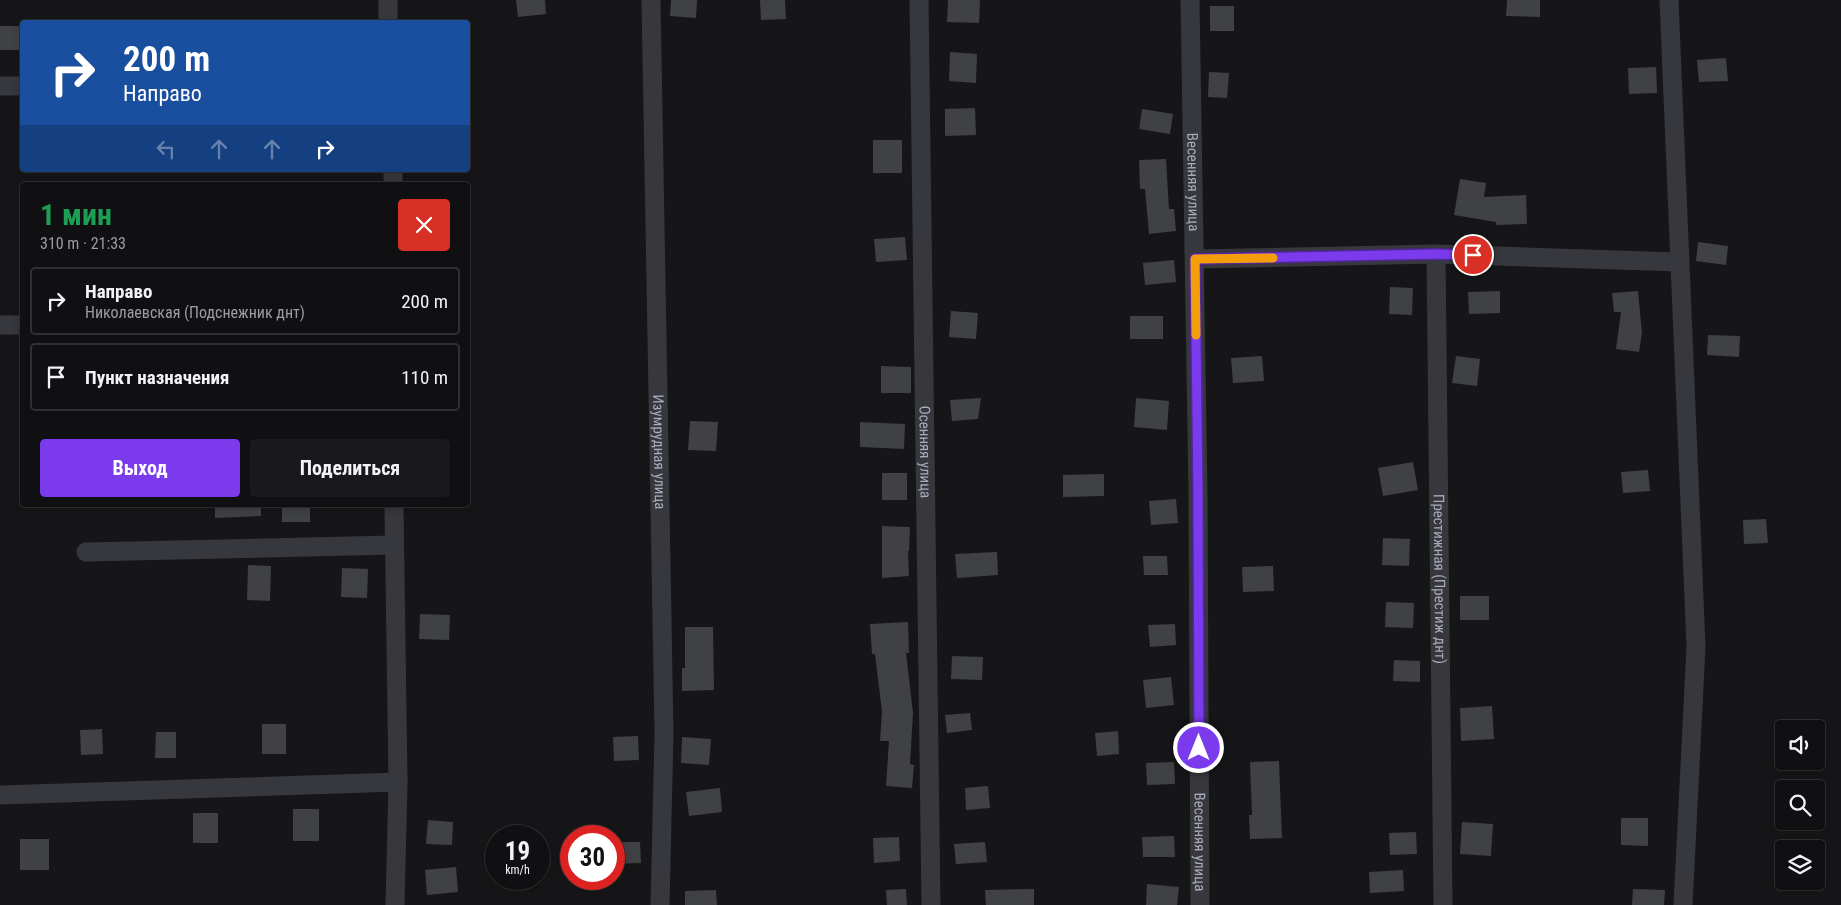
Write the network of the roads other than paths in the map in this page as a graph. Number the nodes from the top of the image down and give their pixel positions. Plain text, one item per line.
1 (388, 0) edge
2 (651, 0) edge
3 (919, 0) edge
4 (1190, 0) edge
5 (1668, 0) edge
6 (388, 20) edge
7 (0, 86) edge
8 (20, 86) edge
9 (1436, 254) junction
10 (1195, 259) junction
11 (1679, 262) junction
12 (0, 324) edge
13 (20, 325) edge
14 (394, 507) edge
15 (394, 545) junction
16 (86, 552) dead end
17 (398, 782) junction
18 (0, 795) edge
19 (395, 905) edge
20 (660, 905) edge
21 (931, 905) edge
22 (1200, 905) edge
23 (1443, 905) edge
24 (1683, 905) edge

1 - 6 street
2 - 20 street, Изумрудная улица
3 - 21 street, Осенняя улица
4 - 10 street, Весенняя улица
5 - 11 street
7 - 8 street
9 - 10 street
9 - 11 street
9 - 23 street, Престижная (Престиж днт)
10 - 22 street, Весенняя улица
11 - 24 street
12 - 13 street
14 - 15 street
15 - 16 street
15 - 17 street
17 - 18 street
17 - 19 street

